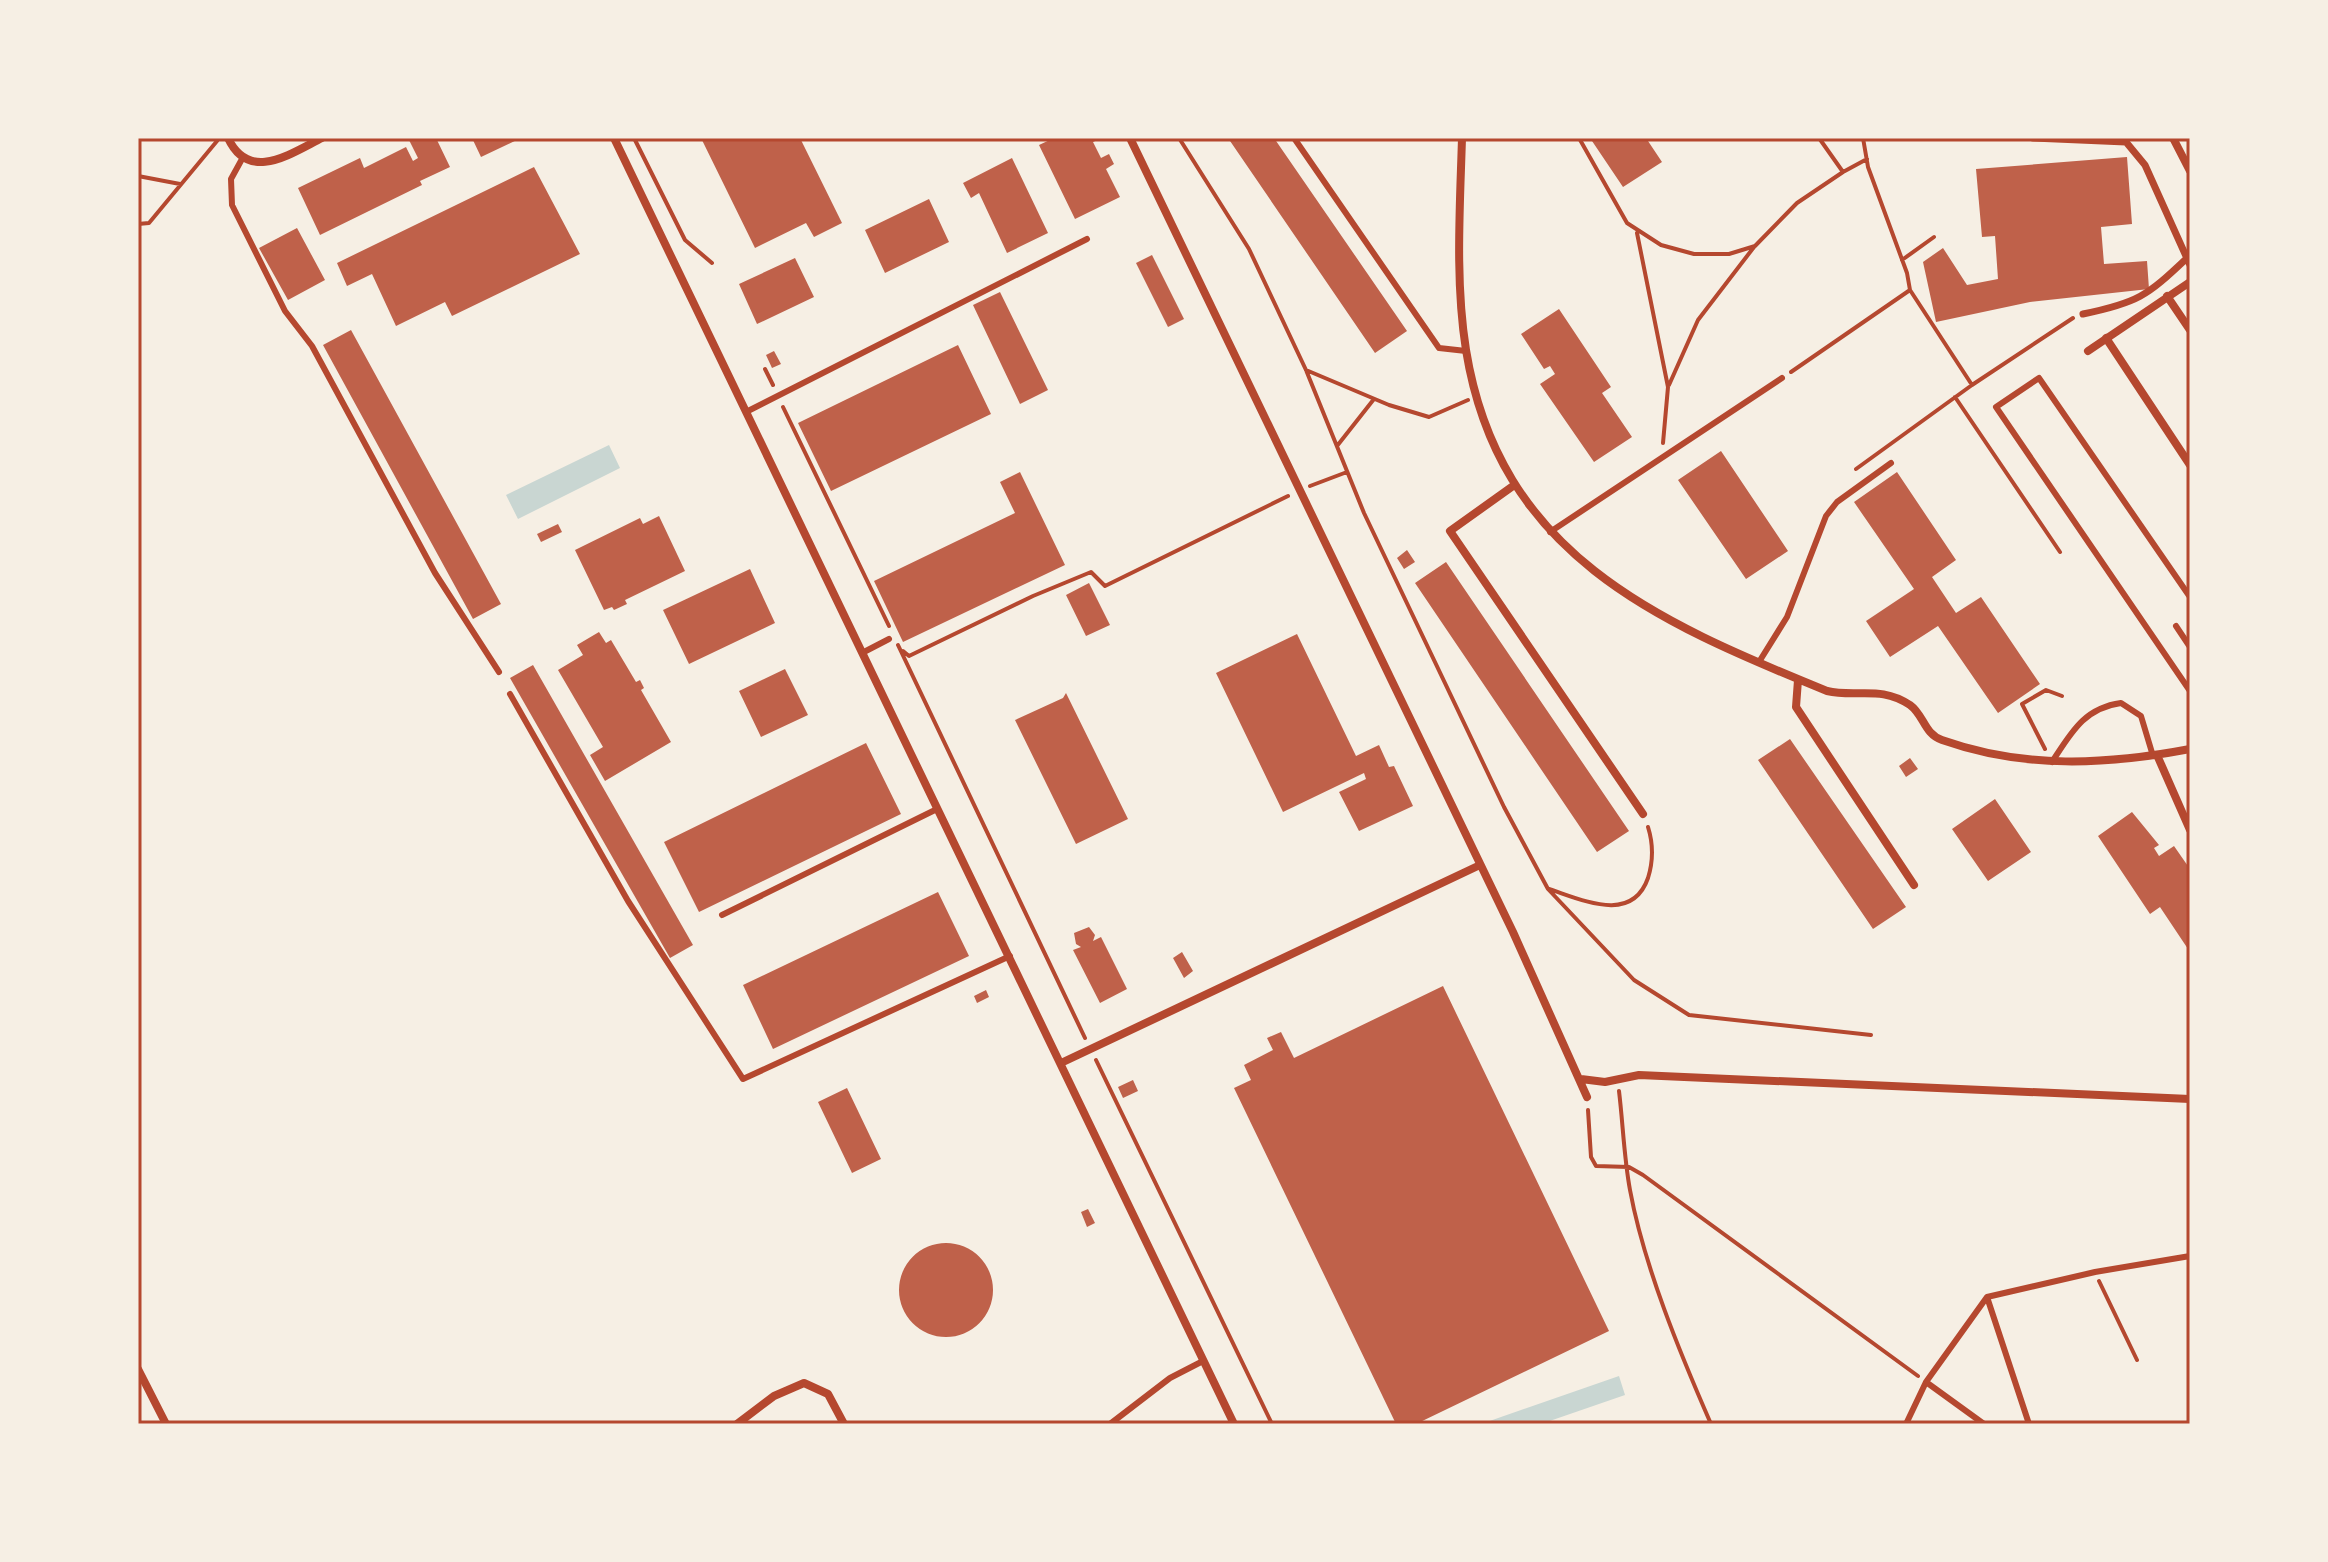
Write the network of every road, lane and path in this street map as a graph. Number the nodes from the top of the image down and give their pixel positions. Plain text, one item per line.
1 (225, 138) edge
2 (322, 138) edge
3 (614, 138) edge
4 (634, 138) edge
5 (1130, 138) edge
6 (1179, 138) edge
7 (1294, 138) edge
8 (1462, 138) edge
9 (1523, 138) edge
10 (1559, 138) edge
11 (1579, 138) edge
12 (1819, 138) edge
13 (1863, 138) edge
14 (2033, 138) edge
15 (2100, 138) edge
16 (2173, 138) edge
17 (2056, 139) edge
18 (242, 159) junction
19 (1867, 159) junction
20 (2190, 171) edge
21 (1843, 172) junction
22 (138, 176) edge
23 (180, 184) junction
24 (138, 224) edge
25 (1637, 233) junction
26 (1934, 237) dead end
27 (1087, 239) dead end
28 (1755, 246) junction
29 (1902, 260) junction
30 (2188, 262) edge
31 (712, 263) dead end
32 (2190, 282) edge
33 (1910, 290) junction
34 (2167, 296) junction
35 (2083, 314) joint
36 (2190, 330) edge
37 (2106, 338) junction
38 (1466, 351) junction
39 (2088, 351) dead end
40 (765, 369) dead end
41 (1306, 370) junction
42 (1782, 378) joint
43 (1972, 385) junction
44 (1668, 387) junction
45 (1477, 396) junction
46 (778, 397) junction
47 (1955, 397) junction
48 (1374, 399) junction
49 (746, 412) junction
50 (1337, 446) junction
51 (1667, 454) junction
52 (1891, 463) dead end
53 (2190, 465) edge
54 (1856, 469) dead end
55 (1348, 472) junction
56 (1513, 486) junction
57 (1300, 490) junction
58 (1550, 532) junction
59 (2060, 552) dead end
60 (2190, 597) edge
61 (2176, 626) dead end
62 (889, 639) joint
63 (2190, 647) edge
64 (900, 649) junction
65 (862, 653) junction
66 (1759, 662) junction
67 (499, 672) dead end
68 (1798, 680) junction
69 (2190, 691) edge
70 (510, 694) dead end
71 (2062, 696) dead end
72 (2190, 749) edge
73 (2155, 756) junction
74 (2052, 762) junction
75 (937, 809) junction
76 (1643, 814) joint
77 (2190, 830) edge
78 (1480, 865) junction
79 (1914, 885) dead end
80 (1548, 889) junction
81 (722, 915) dead end
82 (1010, 956) junction
83 (1871, 1035) dead end
84 (1091, 1049) junction
85 (1061, 1063) junction
86 (1581, 1079) junction
87 (1617, 1081) junction
88 (1587, 1097) joint
89 (2190, 1099) edge
90 (1629, 1167) junction
91 (2190, 1256) edge
92 (2095, 1272) junction
93 (1987, 1297) junction
94 (2137, 1360) dead end
95 (1203, 1361) junction
96 (138, 1369) edge
97 (1926, 1382) junction
98 (166, 1424) edge
99 (737, 1424) edge
100 (844, 1424) edge
101 (1110, 1424) edge
102 (1234, 1424) edge
103 (1272, 1424) edge
104 (1711, 1424) edge
105 (1906, 1424) edge
106 (1984, 1424) edge
107 (2029, 1424) edge

1 - 18 street
1 - 23 path
2 - 18 street
3 - 49 street
4 - 31 path
5 - 57 street
6 - 41 path
7 - 38 lane
8 - 38 street
9 - 10 path
11 - 25 path
12 - 21 path
13 - 19 path
14 - 17 street
15 - 17 street
15 - 30 street
16 - 20 street
18 - 67 lane
19 - 21 path
19 - 29 path
21 - 28 path
22 - 23 path
23 - 24 path
25 - 28 path
25 - 44 path
26 - 29 path
27 - 46 lane
28 - 44 path
29 - 33 path
30 - 35 street
32 - 34 street
33 - 42 path
33 - 43 path
34 - 36 street
34 - 37 street
35 - 43 path
37 - 39 street
37 - 53 street
38 - 45 street
40 - 46 path
41 - 48 path
41 - 50 path
42 - 51 lane
43 - 47 path
44 - 51 path
45 - 48 path
45 - 56 street
46 - 49 lane
46 - 64 path
47 - 54 path
47 - 59 path
48 - 50 path
49 - 65 street
50 - 55 path
51 - 58 lane
52 - 66 lane
55 - 57 path
55 - 80 path
56 - 58 street
56 - 76 street
57 - 64 path
57 - 78 street
58 - 66 street
60 - 69 lane
61 - 63 lane
62 - 64 path
62 - 65 lane
64 - 84 path
65 - 75 street
66 - 68 street
68 - 74 street
68 - 79 street
70 - 82 lane
71 - 74 path
72 - 73 street
73 - 74 street
73 - 74 lane
73 - 77 street
75 - 81 lane
75 - 82 street
76 - 80 path
78 - 84 street
78 - 86 street
80 - 83 path
82 - 85 street
84 - 85 street
84 - 103 path
85 - 95 street
86 - 87 street
86 - 88 street
87 - 89 street
87 - 90 path
88 - 90 path
90 - 97 path
90 - 104 path
91 - 92 lane
92 - 93 lane
92 - 94 path
93 - 97 lane
93 - 107 lane
95 - 101 lane
95 - 102 street
96 - 98 street
97 - 105 lane
97 - 106 lane
99 - 100 street

